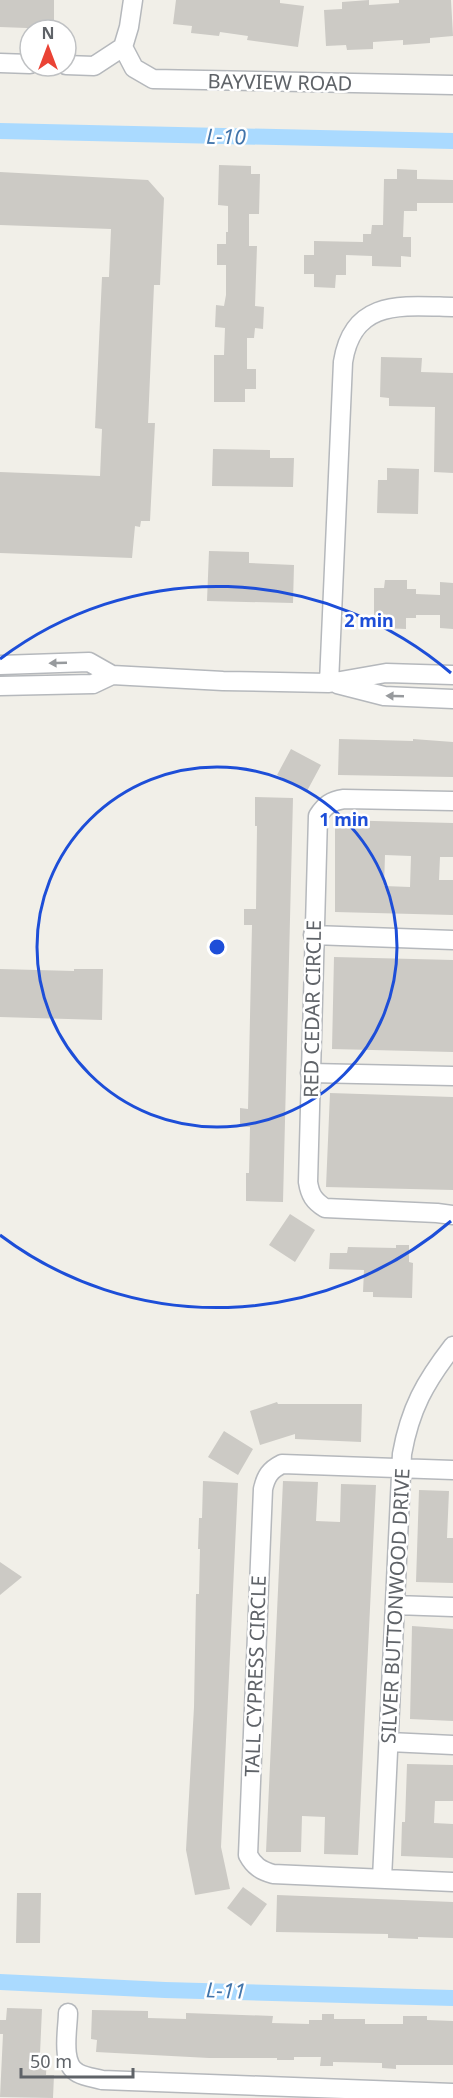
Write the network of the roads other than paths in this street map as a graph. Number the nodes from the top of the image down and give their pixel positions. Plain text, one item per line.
1 (132, 0) edge
2 (123, 47) junction
3 (0, 63) edge
4 (18, 64) edge
5 (78, 65) edge
6 (453, 85) edge
7 (453, 307) edge
8 (0, 665) edge
9 (112, 675) junction
10 (453, 675) edge
11 (329, 682) junction
12 (0, 686) edge
13 (453, 699) edge
14 (453, 801) edge
15 (313, 935) junction
16 (453, 940) edge
17 (310, 1072) junction
18 (453, 1076) edge
19 (453, 1215) edge
20 (453, 1346) edge
21 (401, 1467) junction
22 (453, 1470) edge
23 (395, 1605) junction
24 (453, 1607) edge
25 (389, 1742) junction
26 (453, 1745) edge
27 (382, 1879) junction
28 (453, 1881) edge
29 (68, 2013) dead end
30 (101, 2089) edge
31 (453, 2093) edge

1 - 2 street
2 - 5 street
2 - 6 street, BAYVIEW ROAD
3 - 4 street
7 - 11 street
9 -> 8 street
9 - 11 street
9 - 12 street
10 - 11 street
13 -> 11 street
14 - 15 street, RED CEDAR CIRCLE
15 - 16 street
15 - 17 street, RED CEDAR CIRCLE
17 - 18 street
17 - 19 street, RED CEDAR CIRCLE
20 - 21 street, SILVER BUTTONWOOD DRIVE
21 - 22 street, TALL CYPRESS CIRCLE
21 - 23 street, SILVER BUTTONWOOD DRIVE
21 - 27 street, TALL CYPRESS CIRCLE
23 - 24 street
23 - 25 street, SILVER BUTTONWOOD DRIVE
25 - 26 street
25 - 27 street, SILVER BUTTONWOOD DRIVE
27 - 28 street, TALL CYPRESS CIRCLE
29 - 30 street
30 - 31 street

